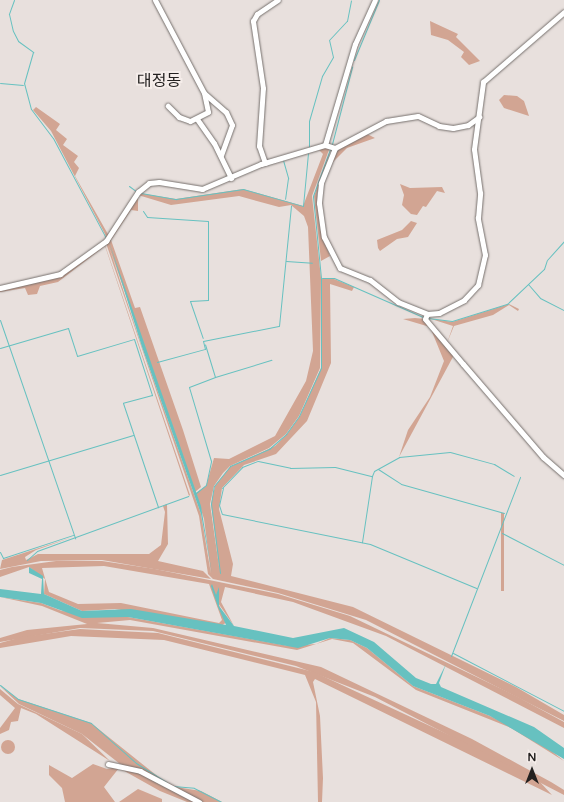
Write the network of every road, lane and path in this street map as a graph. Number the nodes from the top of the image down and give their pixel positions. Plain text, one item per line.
1 (155, 0) edge
2 (278, 0) edge
3 (375, 0) edge
4 (564, 12) edge
5 (204, 93) junction
6 (168, 106) dead end
7 (479, 117) junction
8 (197, 119) junction
9 (325, 145) junction
10 (335, 148) junction
11 (221, 155) junction
12 (265, 163) junction
13 (231, 178) junction
14 (0, 288) edge
15 (427, 314) junction
16 (564, 476) edge
17 (108, 764) dead end
18 (199, 802) edge

1 - 5 street
2 - 12 street
3 - 9 street
4 - 7 street
5 - 8 street
5 - 11 street
6 - 8 street
7 - 10 street
7 - 15 street
8 - 11 street
9 - 10 street
9 - 12 street
10 - 15 street
11 - 13 street
12 - 13 street
13 - 14 street
15 - 16 street
17 - 18 street

